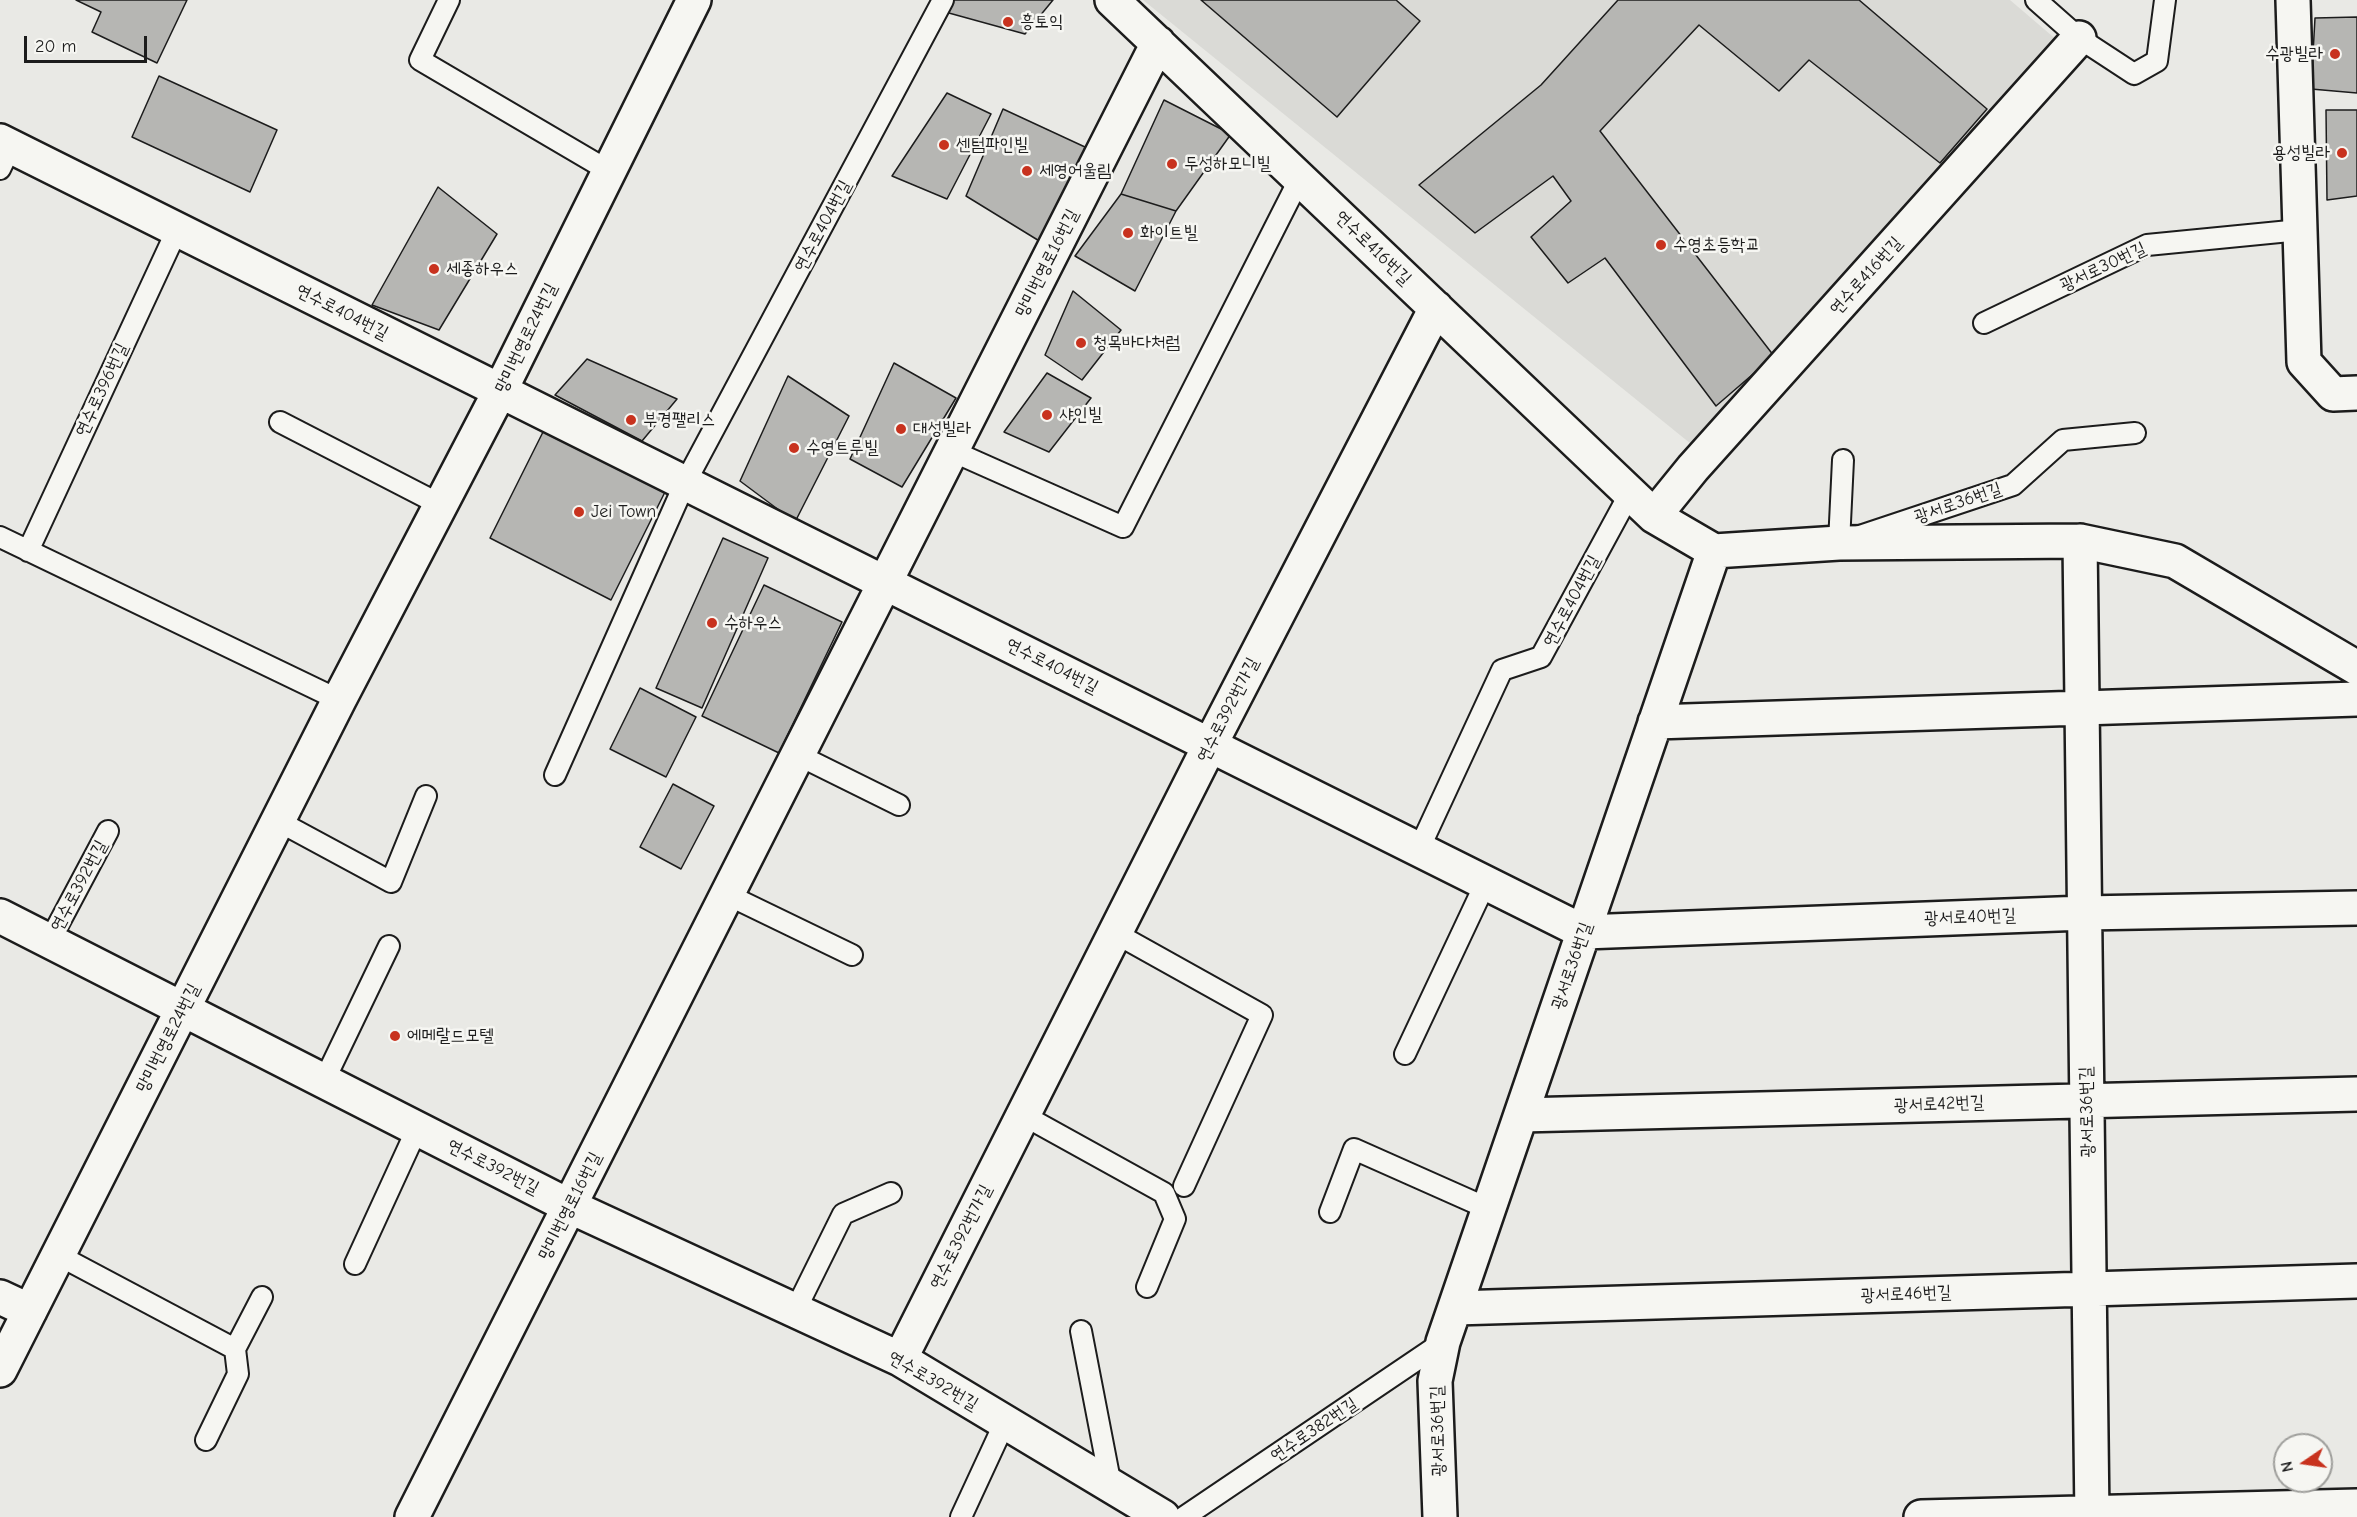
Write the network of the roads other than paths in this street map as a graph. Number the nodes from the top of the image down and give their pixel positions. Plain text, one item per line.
1 (449, 0) edge
2 (694, 0) edge
3 (943, 0) edge
4 (1112, 0) edge
5 (2036, 0) edge
6 (2165, 0) edge
7 (2293, 0) edge
8 (2079, 38) junction
9 (1158, 44) junction
10 (4, 152) edge
11 (609, 171) junction
12 (1300, 178) junction
13 (177, 230) junction
14 (2300, 230) junction
15 (1436, 308) junction
16 (1984, 323) dead end
17 (500, 391) junction
18 (2357, 393) edge
19 (280, 422) dead end
20 (2136, 434) dead end
21 (952, 451) junction
22 (1843, 460) dead end
23 (685, 483) junction
24 (1630, 493) junction
25 (441, 505) junction
26 (1654, 516) junction
27 (0, 537) edge
28 (2080, 541) junction
29 (1839, 543) junction
30 (28, 550) junction
31 (1714, 551) junction
32 (885, 583) junction
33 (2357, 668) edge
34 (2357, 699) edge
35 (339, 700) junction
36 (2081, 706) junction
37 (1655, 722) junction
38 (1210, 745) junction
39 (798, 756) junction
40 (555, 775) dead end
41 (426, 796) dead end
42 (899, 806) dead end
43 (278, 821) junction
44 (108, 831) dead end
45 (1419, 849) junction
46 (1486, 882) junction
47 (728, 894) junction
48 (2357, 908) edge
49 (2084, 913) junction
50 (0, 916) edge
51 (1584, 932) junction
52 (1115, 933) junction
53 (49, 942) junction
54 (389, 946) dead end
55 (852, 955) dead end
56 (183, 1010) junction
57 (1405, 1054) dead end
58 (324, 1081) junction
59 (2357, 1094) edge
60 (2086, 1100) junction
61 (1023, 1115) junction
62 (1521, 1115) junction
63 (417, 1129) junction
64 (1184, 1186) dead end
65 (891, 1193) dead end
66 (569, 1206) junction
67 (1489, 1209) junction
68 (1329, 1212) dead end
69 (58, 1255) junction
70 (355, 1264) dead end
71 (2357, 1281) edge
72 (1147, 1287) dead end
73 (2089, 1289) junction
74 (0, 1297) edge
75 (262, 1297) dead end
76 (1455, 1308) junction
77 (30, 1311) junction
78 (795, 1311) junction
79 (1081, 1331) dead end
80 (1443, 1342) junction
81 (235, 1349) junction
82 (900, 1359) junction
83 (0, 1370) edge
84 (1005, 1422) junction
85 (207, 1440) dead end
86 (1111, 1486) junction
87 (2357, 1506) edge
88 (423, 1513) edge
89 (2092, 1514) edge
90 (961, 1517) edge
91 (1163, 1517) edge
92 (1184, 1517) edge
93 (1440, 1517) edge
94 (1921, 1517) edge

1 - 11 lane
2 - 11 street, 망미번영로24번길
3 - 23 lane, 연수로404번길
4 - 9 street, 연수로416번길
5 - 8 lane
6 - 8 lane
7 - 14 street
8 - 26 street, 연수로416번길
9 - 12 street, 연수로416번길
9 - 21 street, 망미번영로16번길
10 - 13 street, 연수로404번길
11 - 17 street, 망미번영로24번길
12 - 15 street, 연수로416번길
12 - 21 lane
13 - 17 street, 연수로404번길
13 - 30 lane, 연수로396번길
14 - 16 lane, 광서로30번길
14 - 18 street
15 - 24 street, 연수로416번길
15 - 38 street, 연수로392번가길
17 - 23 street, 연수로404번길
17 - 25 street, 망미번영로24번길
19 - 25 lane
20 - 29 lane, 광서로36번길
21 - 32 street, 망미번영로16번길
22 - 29 lane
23 - 32 street, 연수로404번길
23 - 40 lane, 연수로404번길
24 - 26 street, 연수로416번길
24 - 45 lane, 연수로404번길
25 - 35 street, 망미번영로24번길
26 - 31 street, 연수로416번길
27 - 30 lane
28 - 29 street, 광서로36번길
28 - 33 street, 광서로36번길
28 - 36 street, 광서로36번길
29 - 31 street, 광서로36번길
30 - 35 lane
31 - 37 street, 광서로36번길
32 - 38 street, 연수로404번길
32 - 39 street, 망미번영로16번길
34 - 36 street
35 - 43 street, 망미번영로24번길
36 - 37 street
36 - 49 street, 광서로36번길
37 - 51 street, 광서로36번길
38 - 45 street, 연수로404번길
38 - 52 street, 연수로392번가길
39 - 42 lane
39 - 47 street, 망미번영로16번길
41 - 43 lane
43 - 56 street, 망미번영로24번길
44 - 53 lane, 연수로392번길
45 - 46 street, 연수로404번길
46 - 51 street, 연수로404번길
46 - 57 lane
47 - 55 lane
47 - 66 street, 망미번영로16번길
48 - 49 street, 광서로40번길
49 - 51 street, 광서로40번길
49 - 60 street, 광서로36번길
50 - 53 street, 연수로392번길
51 - 62 street, 광서로36번길
52 - 61 street, 연수로392번가길
52 - 64 lane
53 - 56 street, 연수로392번길
54 - 58 lane
56 - 58 street, 연수로392번길
56 - 69 street, 망미번영로24번길
58 - 63 street, 연수로392번길
59 - 60 street, 광서로42번길
60 - 62 street, 광서로42번길
60 - 73 street, 광서로36번길
61 - 72 lane
61 - 82 street, 연수로392번가길
62 - 67 street, 광서로36번길
63 - 66 street, 연수로392번길
63 - 70 lane
65 - 78 lane
66 - 78 street, 연수로392번길
66 - 88 street, 망미번영로16번길
67 - 68 lane
67 - 76 street, 광서로36번길
69 - 77 street, 망미번영로24번길
69 - 81 lane
71 - 73 street, 광서로46번길
73 - 76 street, 광서로46번길
73 - 89 street, 광서로36번길
74 - 77 street
75 - 81 lane
76 - 80 street, 광서로36번길
77 - 83 street, 망미번영로24번길
78 - 82 street, 연수로392번길
79 - 86 lane
80 - 92 lane, 연수로382번길
80 - 93 street, 광서로36번길
81 - 85 lane
82 - 84 street, 연수로392번길
84 - 86 street, 연수로392번길
84 - 90 lane
86 - 91 street, 연수로392번길
87 - 89 street
89 - 94 street

